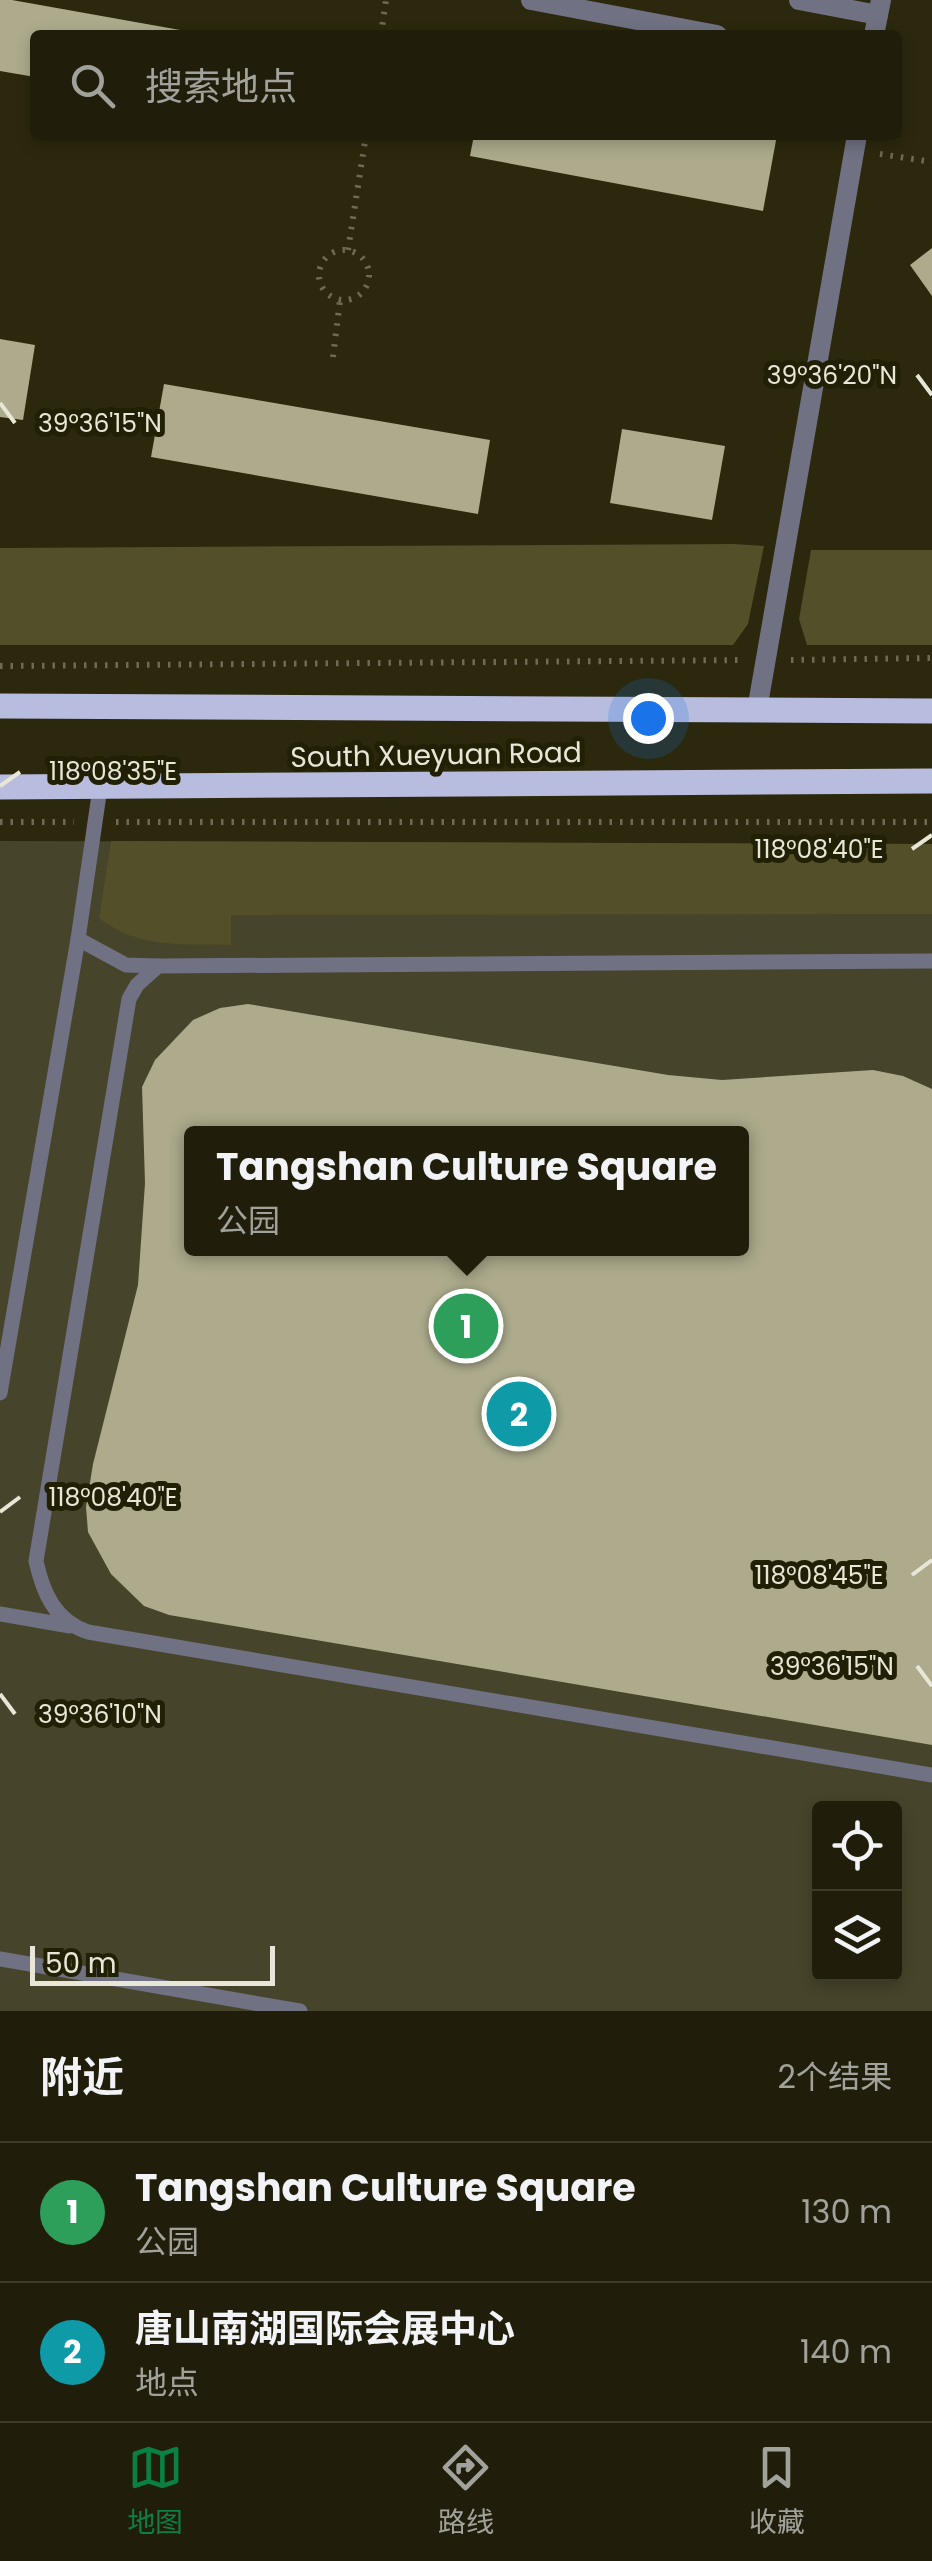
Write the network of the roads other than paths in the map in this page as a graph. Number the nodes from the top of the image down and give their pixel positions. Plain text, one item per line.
1 (531, 0) edge
2 (799, 0) edge
3 (878, 17) edge
4 (690, 30) edge
5 (856, 142) edge
6 (0, 706) edge
7 (756, 710) junction
8 (932, 711) edge
9 (932, 781) edge
10 (0, 787) edge
11 (100, 788) junction
12 (78, 939) junction
13 (932, 961) edge
14 (158, 966) junction
15 (0, 1393) edge
16 (0, 1614) edge
17 (71, 1626) junction
18 (932, 1775) edge
19 (0, 1959) edge
20 (300, 2011) edge

1 - 4 street
2 - 3 street
5 - 7 street
6 - 7 main road, South Xueyuan Road
7 - 8 main road, South Xueyuan Road
9 - 11 main road, South Xueyuan Road
10 - 11 main road, South Xueyuan Road
11 - 12 lane
12 - 14 lane
12 - 15 lane
13 - 14 lane
14 - 17 lane
16 - 17 lane
17 - 18 lane
19 - 20 lane

